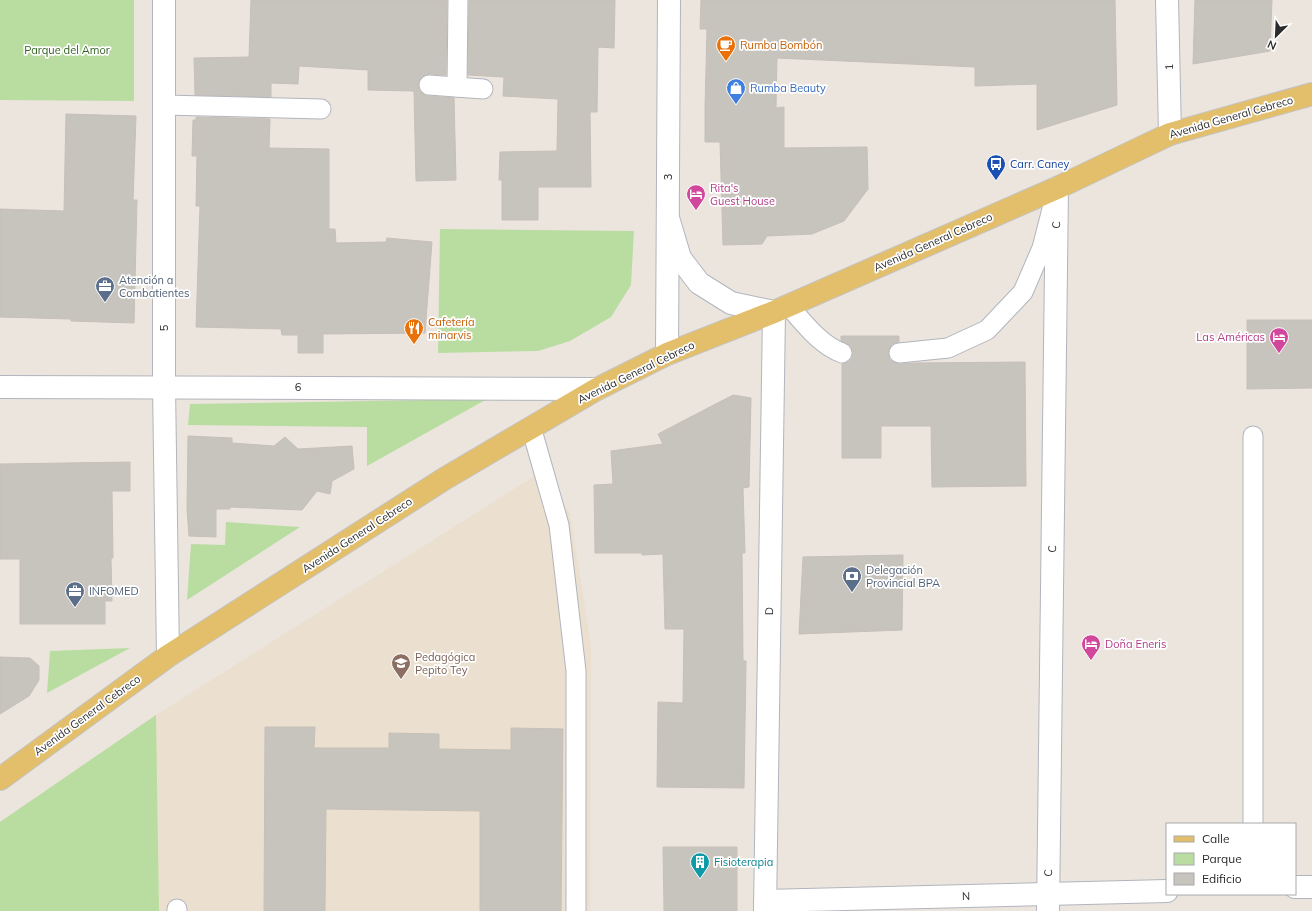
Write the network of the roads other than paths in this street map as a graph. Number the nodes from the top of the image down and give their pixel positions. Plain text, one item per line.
1 (164, 0) edge
2 (458, 0) edge
3 (669, 0) edge
4 (1167, 0) edge
5 (429, 85) dead end
6 (457, 87) junction
7 (483, 89) dead end
8 (1312, 94) edge
9 (164, 105) junction
10 (321, 108) dead end
11 (1170, 134) junction
12 (1057, 188) junction
13 (668, 218) junction
14 (781, 308) junction
15 (842, 353) dead end
16 (899, 353) dead end
17 (667, 354) junction
18 (0, 387) edge
19 (164, 387) junction
20 (597, 388) junction
21 (531, 427) junction
22 (1253, 436) dead end
23 (168, 656) junction
24 (0, 779) edge
25 (1253, 823) edge
26 (1296, 887) edge
27 (1312, 887) edge
28 (1166, 891) edge
29 (1048, 903) edge
30 (765, 906) edge
31 (576, 911) edge

1 - 9 street, 5
2 - 6 lane
3 - 13 street, 3
4 - 11 street, 1
5 - 6 lane
6 - 7 lane
8 - 11 main road, Avenida General Cebreco
9 - 10 lane
9 - 19 street, 5
11 - 12 main road, Avenida General Cebreco
12 - 14 main road, Avenida General Cebreco
12 - 16 lane
12 - 29 street, C
13 - 14 street
13 - 17 street, 3
14 - 15 lane
14 - 17 main road, Avenida General Cebreco
14 - 30 street, D
17 - 20 main road, Avenida General Cebreco
18 - 19 street, 6
19 - 20 street, 6
19 - 23 street, 5
20 - 21 main road, Avenida General Cebreco
21 - 23 main road, Avenida General Cebreco
21 - 31 lane
22 - 25 lane
23 - 24 main road, Avenida General Cebreco
26 - 27 street
28 - 29 street, N
29 - 30 street, N

